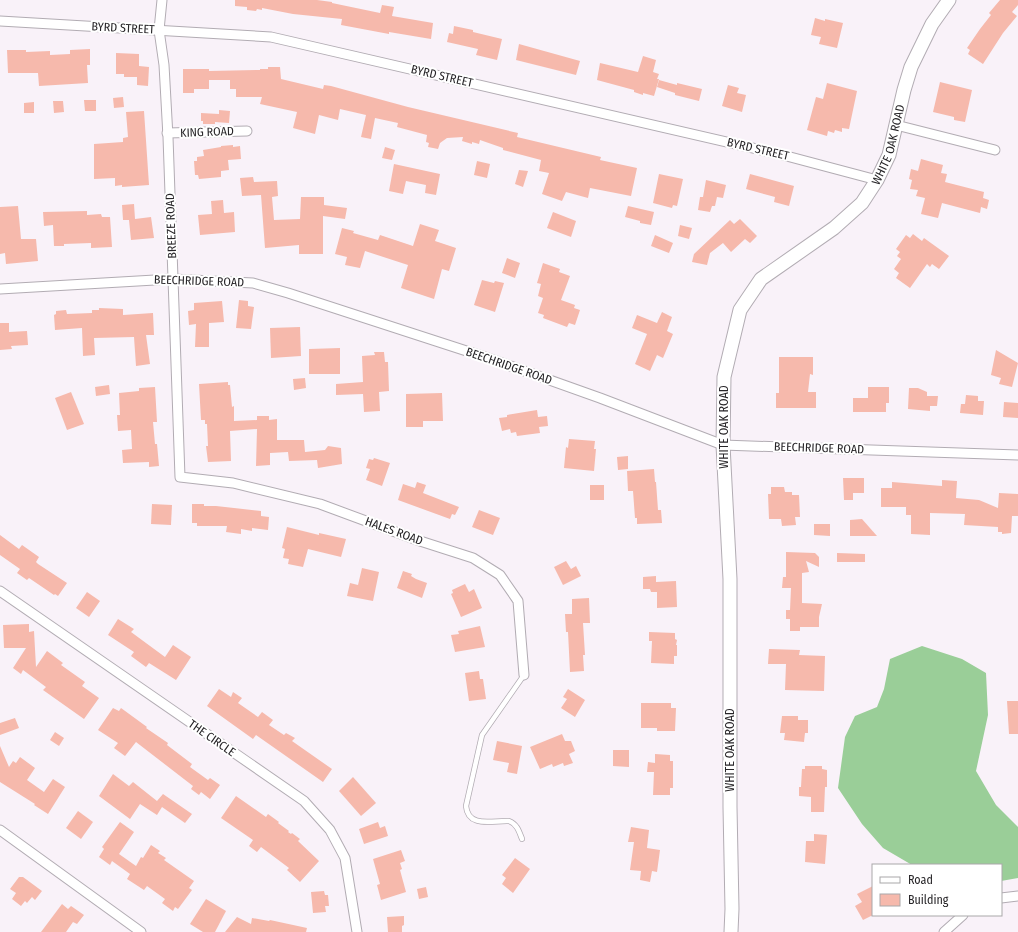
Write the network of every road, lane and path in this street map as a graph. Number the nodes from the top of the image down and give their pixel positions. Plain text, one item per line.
1 (162, 0) edge
2 (949, 0) edge
3 (0, 22) edge
4 (159, 30) junction
5 (896, 125) junction
6 (247, 131) dead end
7 (167, 133) junction
8 (996, 150) dead end
9 (877, 180) junction
10 (172, 279) junction
11 (0, 289) edge
12 (723, 445) junction
13 (1018, 455) edge
14 (180, 477) joint
15 (0, 591) edge
16 (524, 675) joint
17 (0, 830) edge
18 (522, 839) dead end
19 (1018, 896) edge
20 (1002, 898) edge
21 (962, 916) edge
22 (141, 932) edge
23 (357, 932) edge
24 (731, 932) edge
25 (944, 932) edge

1 - 4 street, BREEZE ROAD
2 - 5 street, WHITE OAK ROAD
3 - 4 street, BYRD STREET
4 - 7 street, BREEZE ROAD
4 - 9 street, BYRD STREET
5 - 8 street
5 - 9 street, WHITE OAK ROAD
6 - 7 street, KING ROAD
7 - 10 street, BREEZE ROAD
9 - 12 street, WHITE OAK ROAD
10 - 11 street, BEECHRIDGE ROAD
10 - 12 street, BEECHRIDGE ROAD
10 - 14 street, BREEZE ROAD
12 - 13 street, BEECHRIDGE ROAD
12 - 24 street, WHITE OAK ROAD
14 - 16 street, HALES ROAD
15 - 23 street, THE CIRCLE
16 - 18 lane
17 - 22 street
19 - 20 street
21 - 25 street

